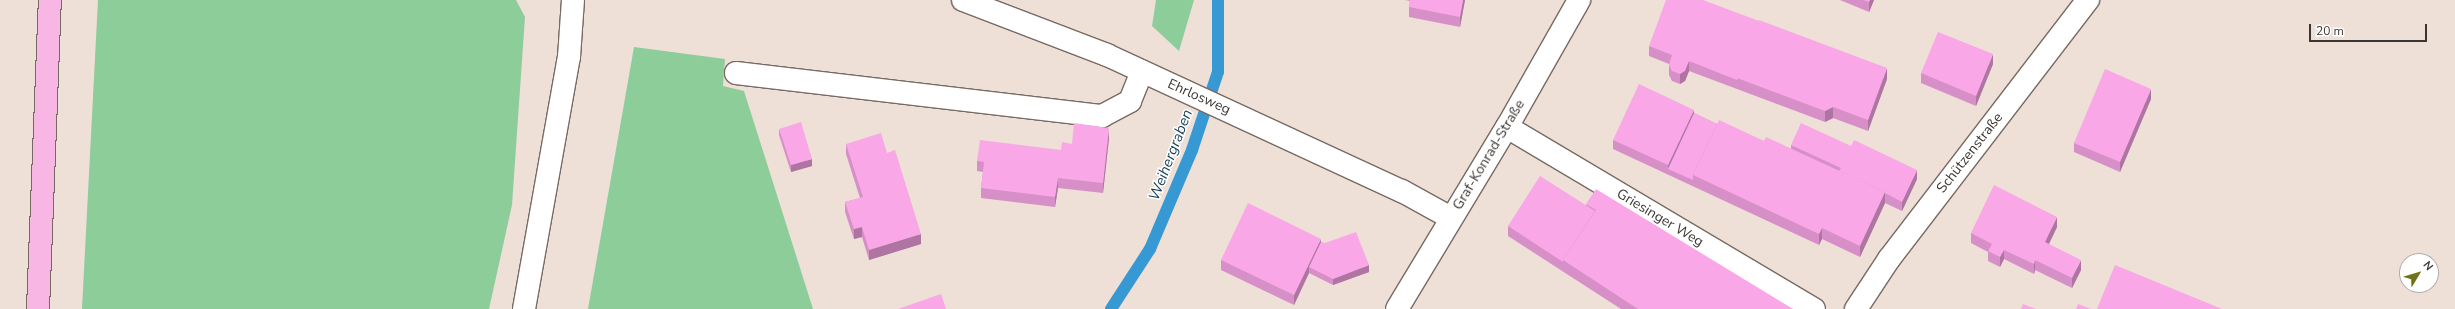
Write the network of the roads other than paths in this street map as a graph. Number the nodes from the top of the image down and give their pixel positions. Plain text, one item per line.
1 (50, 0) edge
2 (573, 0) edge
3 (963, 0) edge
4 (1579, 0) edge
5 (2088, 0) edge
6 (1142, 71) junction
7 (736, 73) dead end
8 (1507, 127) junction
9 (1451, 218) junction
10 (38, 309) edge
11 (524, 309) edge
12 (1397, 309) edge
13 (1814, 309) edge
14 (1856, 309) edge

1 - 10 main road
2 - 11 street
3 - 6 street, Ehrlosweg
4 - 8 street, Graf-Konrad-Straße
5 - 14 street, Schützenstraße
6 - 7 street
6 - 9 street, Ehrlosweg
8 - 9 street, Graf-Konrad-Straße
8 - 13 street, Griesinger Weg
9 - 12 street, Graf-Konrad-Straße

